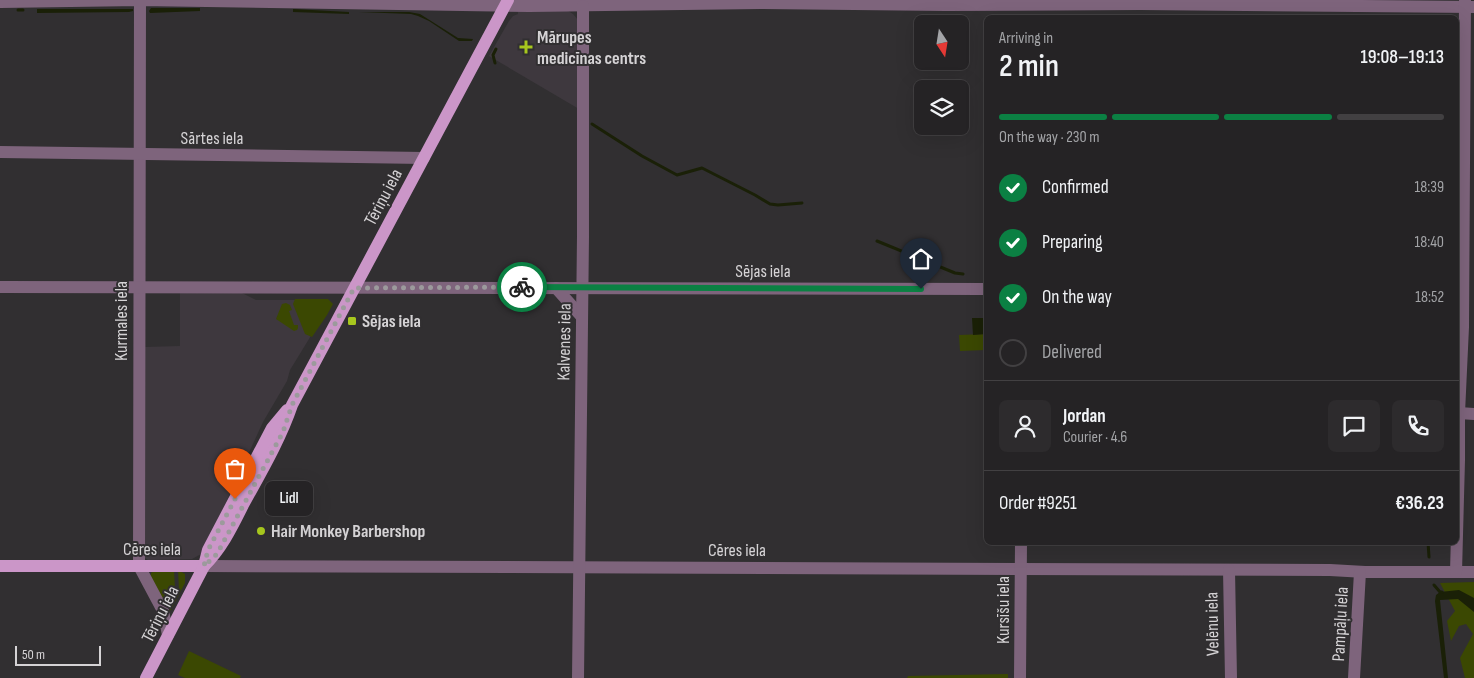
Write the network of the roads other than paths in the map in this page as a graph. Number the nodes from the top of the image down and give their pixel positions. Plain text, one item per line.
1 (140, 0) edge
2 (0, 2) edge
3 (382, 2) edge
4 (506, 3) edge
5 (1468, 5) edge
6 (583, 6) junction
7 (1022, 7) edge
8 (0, 152) edge
9 (140, 155) junction
10 (424, 158) junction
11 (0, 287) edge
12 (139, 287) junction
13 (354, 288) junction
14 (556, 288) junction
15 (582, 288) junction
16 (984, 289) edge
17 (1464, 289) edge
18 (582, 316) junction
19 (1459, 414) junction
20 (1474, 414) edge
21 (1459, 460) edge
22 (1021, 545) edge
23 (1457, 545) edge
24 (0, 566) edge
25 (139, 566) junction
26 (204, 566) junction
27 (580, 567) junction
28 (1020, 569) junction
29 (1229, 570) junction
30 (1360, 572) junction
31 (1456, 572) junction
32 (1474, 572) edge
33 (168, 636) junction
34 (146, 678) edge
35 (578, 678) edge
36 (1020, 678) edge
37 (1231, 678) edge
38 (1354, 678) edge

1 - 2 street
1 - 3 street
1 - 9 street, Kurmales iela
3 - 4 street
4 - 6 street
4 - 10 main road, Tēriņu iela
5 - 7 street
5 - 17 street
6 - 7 street
6 - 15 street, Kalvenes iela
8 - 9 street, Sārtes iela
9 - 10 street, Sārtes iela
9 - 12 street, Kurmales iela
10 - 13 main road, Tēriņu iela
11 - 12 street, Sējas iela
12 - 13 street, Sējas iela
12 - 25 street, Kurmales iela
13 - 14 street, Sējas iela
13 - 26 main road, Tēriņu iela
14 - 15 street, Sējas iela
14 - 18 street
15 - 16 street, Sējas iela
15 - 18 street, Kalvenes iela
17 - 19 street
18 - 27 street, Kalvenes iela
19 - 20 street
19 - 21 street
22 - 28 street, Kursīšu iela
23 - 31 street
24 - 25 main road, Cēres iela
25 - 26 main road, Cēres iela
25 - 33 street, Kurmales iela
26 - 27 street, Cēres iela
26 - 33 main road, Tēriņu iela
27 - 28 street, Cēres iela
27 - 35 street, Kalvenes iela
28 - 29 street, Cēres iela
28 - 36 street, Kursīšu iela
29 - 30 street, Cēres iela
29 - 37 street, Velēnu iela
30 - 31 street, Cēres iela
30 - 38 street, Pampāļu iela
31 - 32 street, Cēres iela
33 - 34 main road, Tēriņu iela

